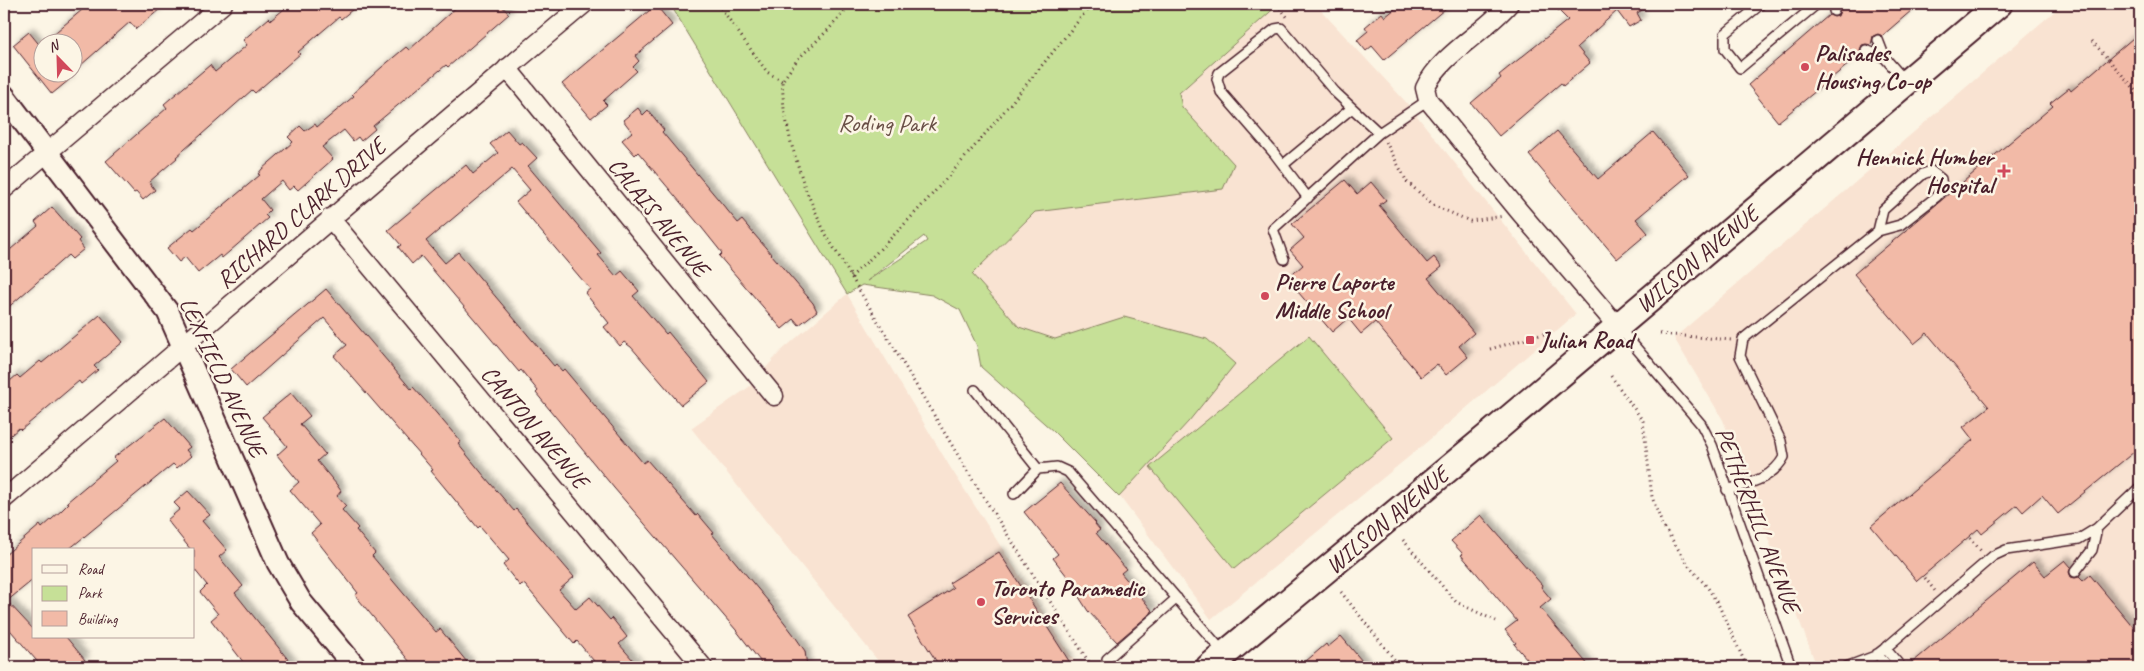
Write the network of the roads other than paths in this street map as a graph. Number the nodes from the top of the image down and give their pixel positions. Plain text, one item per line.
1 (222, 4) edge
2 (584, 4) edge
3 (1509, 4) edge
4 (1761, 4) edge
5 (1817, 4) edge
6 (2000, 4) edge
7 (1878, 40) dead end
8 (1866, 50) dead end
9 (1885, 58) junction
10 (507, 68) junction
11 (1906, 83) junction
12 (4, 96) edge
13 (1428, 100) junction
14 (1352, 108) junction
15 (1379, 133) junction
16 (47, 151) junction
17 (1283, 164) junction
18 (4, 189) edge
19 (1308, 198) junction
20 (330, 218) junction
21 (1878, 231) junction
22 (1284, 258) dead end
23 (1617, 326) junction
24 (184, 346) junction
25 (975, 390) dead end
26 (774, 396) dead end
27 (1038, 468) junction
28 (2140, 487) edge
29 (1727, 490) junction
30 (1014, 494) dead end
31 (4, 499) edge
32 (2097, 528) junction
33 (2075, 572) dead end
34 (1177, 598) junction
35 (1885, 648) junction
36 (1877, 654) junction
37 (1107, 659) dead end
38 (1217, 661) edge
39 (355, 667) edge
40 (703, 667) edge
41 (1791, 667) edge
42 (1846, 667) edge
43 (1889, 667) edge
44 (1901, 667) edge

1 - 16 street
2 - 10 street, RICHARD CLARK DRIVE
3 - 13 street
4 - 5 lane
6 - 11 main road, WILSON AVENUE
7 - 9 lane
8 - 9 lane
9 - 11 lane
10 - 20 street, RICHARD CLARK DRIVE
10 - 26 street, CALAIS AVENUE
11 - 23 main road, WILSON AVENUE
12 - 16 street, LEXFIELD AVENUE
13 - 15 lane
13 - 23 street
14 - 15 lane
14 - 17 lane
14 - 17 lane
15 - 19 lane
16 - 18 street
16 - 24 street, LEXFIELD AVENUE
17 - 19 lane
19 - 22 lane
20 - 24 street, RICHARD CLARK DRIVE
20 - 40 street, CANTON AVENUE
21 - 21 lane
21 - 29 lane
23 - 29 lane, PETHERHILL AVENUE
23 - 38 main road, WILSON AVENUE
24 - 31 street, RICHARD CLARK DRIVE
24 - 39 street, LEXFIELD AVENUE
25 - 27 lane
27 - 30 lane
27 - 34 lane
28 - 32 lane
29 - 41 lane, PETHERHILL AVENUE
32 - 33 lane
32 - 35 lane
34 - 37 lane
34 - 38 lane
35 - 36 lane
35 - 44 lane
36 - 42 lane
36 - 43 lane

